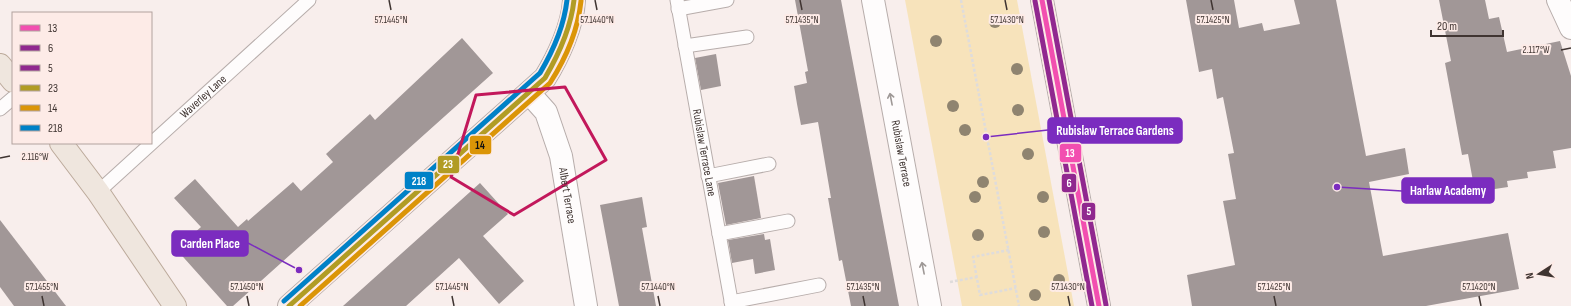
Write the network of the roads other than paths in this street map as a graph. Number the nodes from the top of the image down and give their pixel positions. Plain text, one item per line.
1 (308, 0) edge
2 (574, 0) edge
3 (727, 0) edge
4 (873, 0) edge
5 (1042, 0) edge
6 (1558, 0) edge
7 (677, 4) edge
8 (1571, 28) edge
9 (747, 37) dead end
10 (685, 46) junction
11 (0, 65) edge
12 (12, 80) edge
13 (529, 93) junction
14 (12, 99) edge
15 (0, 109) edge
16 (152, 143) edge
17 (62, 144) edge
18 (150, 144) edge
19 (769, 164) dead end
20 (708, 176) junction
21 (98, 192) junction
22 (788, 221) dead end
23 (719, 234) junction
24 (819, 284) dead end
25 (928, 296) edge
26 (731, 304) edge
27 (175, 306) edge
28 (289, 306) edge
29 (586, 306) edge
30 (1099, 306) edge

1 - 16 lane, Waverley Lane
2 - 13 street
3 - 7 lane
25 -> 4 street, Rubislaw Terrace
5 - 30 street
6 - 8 street
7 - 10 lane, Rubislaw Terrace Lane
9 - 10 lane
10 - 20 lane, Rubislaw Terrace Lane
11 - 12 main road
13 - 28 street
13 - 29 street, Albert Terrace
14 - 15 lane
17 - 21 main road
18 - 21 lane, Waverley Lane
19 - 20 lane
20 - 23 lane, Rubislaw Terrace Lane
21 - 27 main road
22 - 23 lane
23 - 26 lane, Rubislaw Terrace Lane
24 - 26 lane

